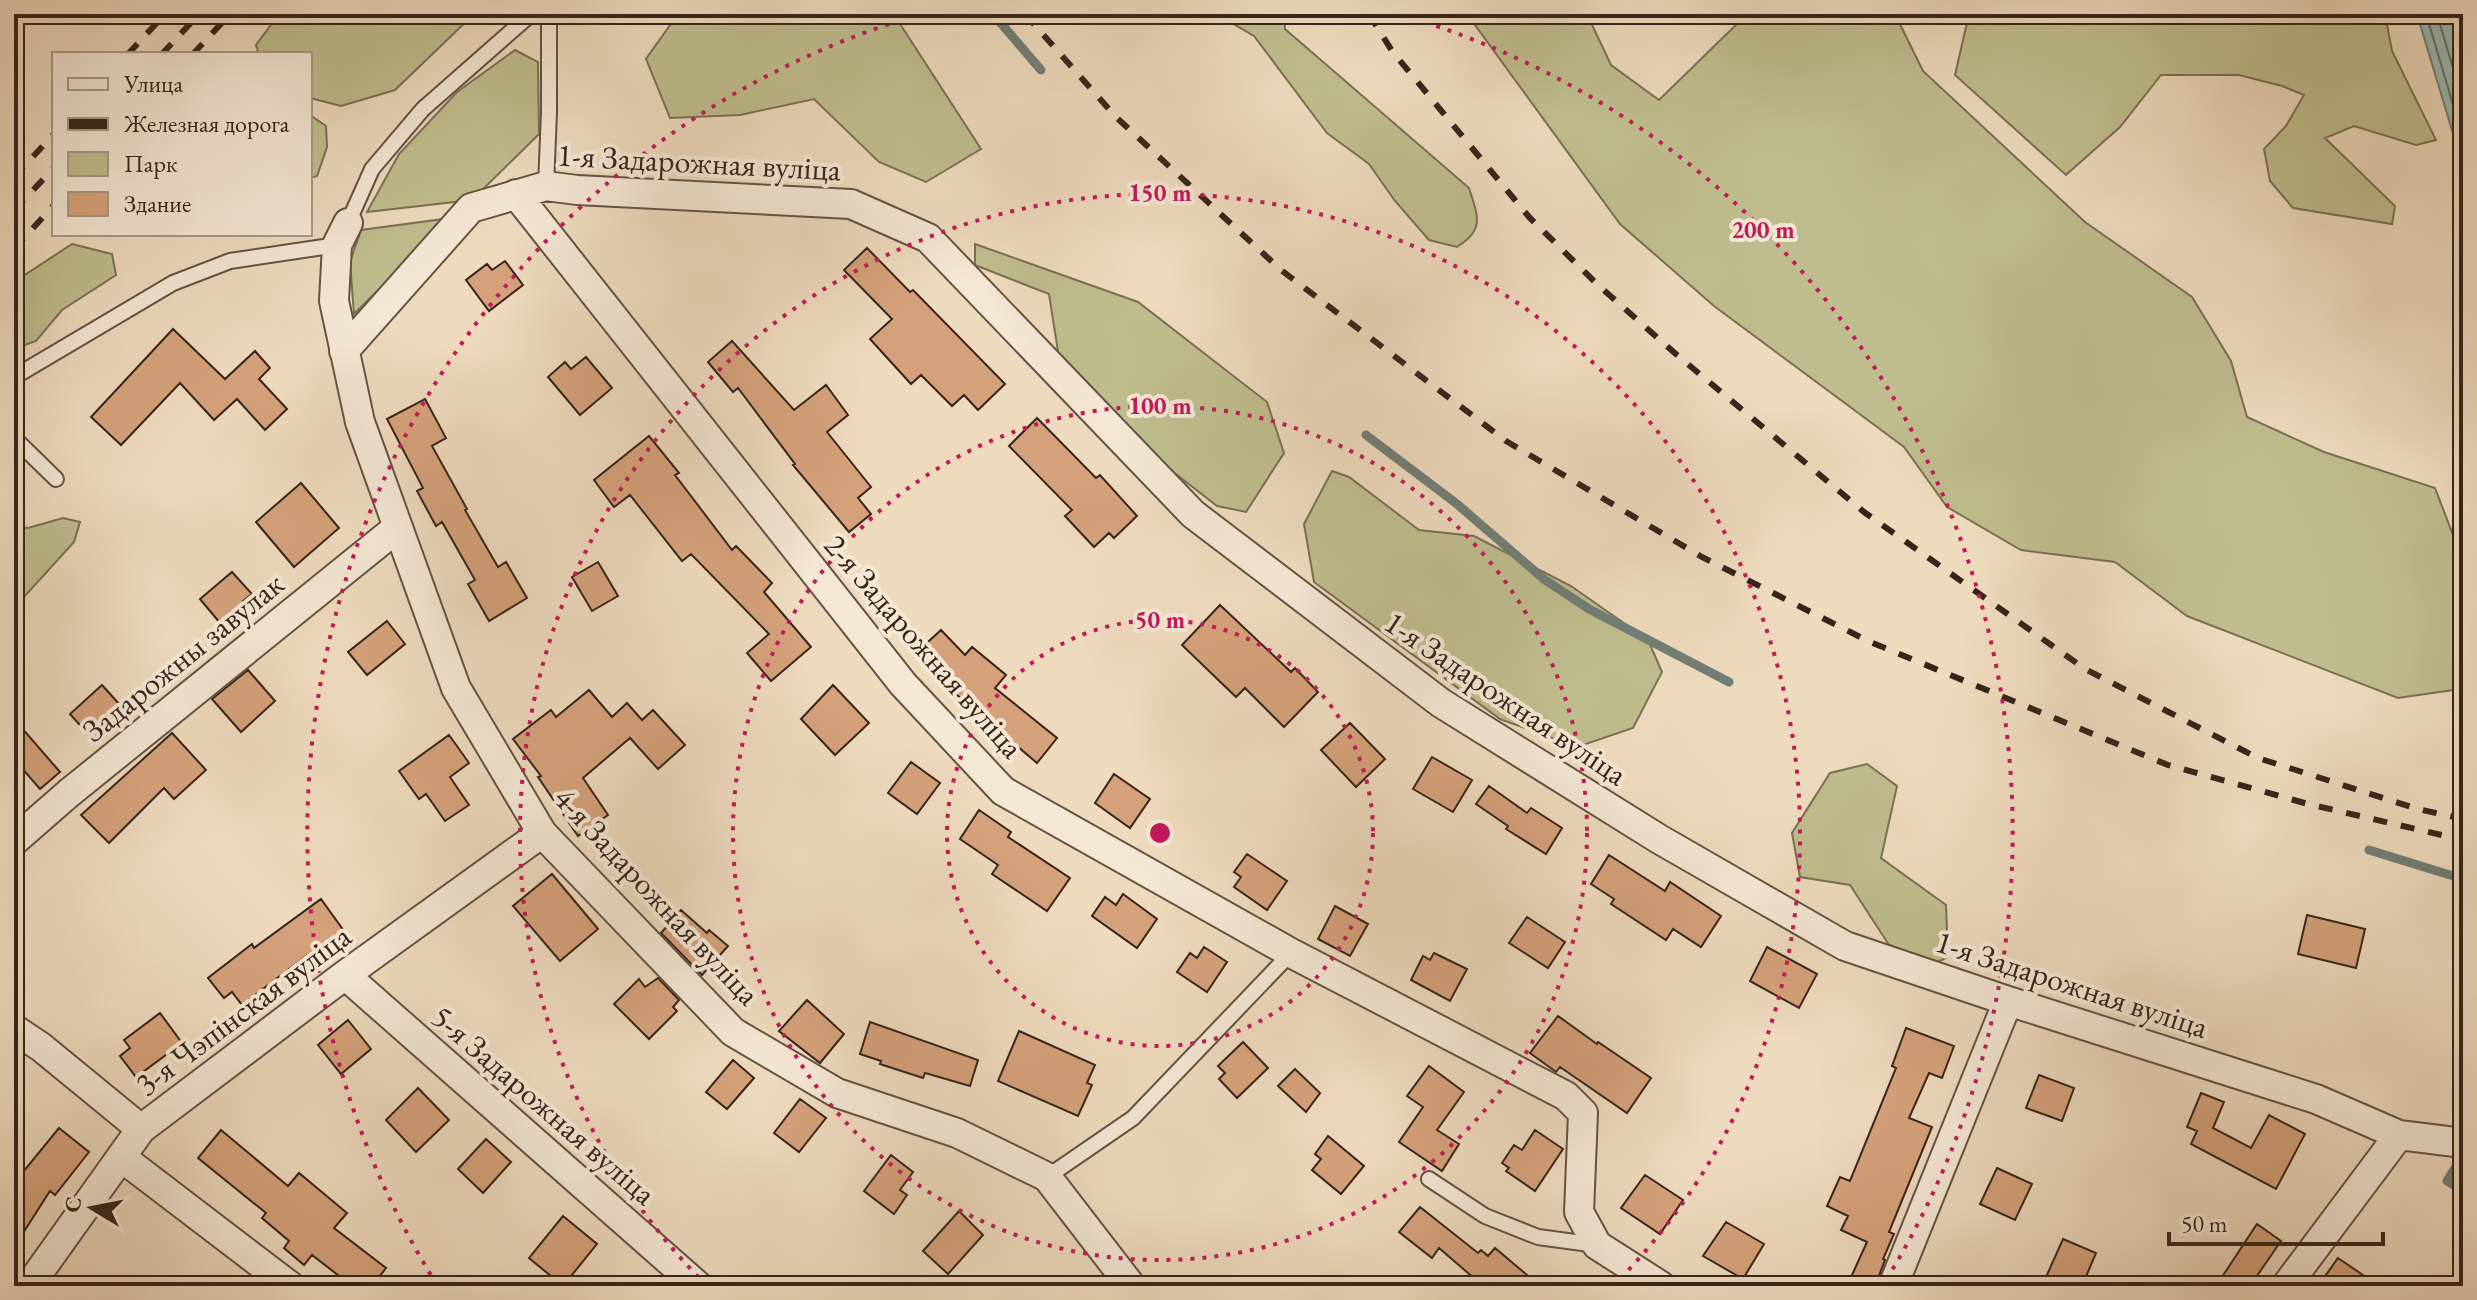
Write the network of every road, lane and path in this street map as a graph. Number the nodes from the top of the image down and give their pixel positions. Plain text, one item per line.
1 (531, 14) edge
2 (549, 14) edge
3 (546, 186) junction
4 (516, 194) junction
5 (342, 234) junction
6 (344, 351) junction
7 (14, 377) edge
8 (14, 438) edge
9 (56, 479) dead end
10 (397, 528) junction
11 (542, 833) junction
12 (14, 841) edge
13 (1291, 953) junction
14 (345, 975) junction
15 (2008, 1001) junction
16 (14, 1029) edge
17 (141, 1129) junction
18 (2399, 1135) junction
19 (2463, 1143) edge
20 (121, 1157) junction
21 (1047, 1177) junction
22 (1429, 1179) dead end
23 (1597, 1245) junction
24 (1642, 1282) edge
25 (29, 1286) edge
26 (290, 1286) edge
27 (698, 1286) edge
28 (1131, 1286) edge
29 (1893, 1286) edge
30 (2286, 1286) edge

1 - 5 lane
2 - 3 lane
3 - 4 street, 1-я Задарожная вуліца
3 - 15 street, 1-я Задарожная вуліца
4 - 6 street, 1-я Задарожная вуліца
4 - 13 street, 2-я Задарожная вуліца
5 - 6 street, 4-я Задарожная вуліца
5 - 7 lane
6 - 10 street, 4-я Задарожная вуліца
8 - 9 lane
10 - 11 street, 4-я Задарожная вуліца
10 - 12 street, Задарожны завулак
11 - 14 street, 3-я Чэпінская вуліца
11 - 21 street, 4-я Задарожная вуліца
13 - 21 lane
13 - 23 street, 2-я Задарожная вуліца
14 - 17 street, 3-я Чэпінская вуліца
14 - 27 street, 5-я Задарожная вуліца
15 - 18 street, 1-я Задарожная вуліца
15 - 29 street
16 - 17 street
17 - 20 street, 3-я Чэпінская вуліца
18 - 19 street, 1-я Задарожная вуліца
18 - 30 street
20 - 25 street, 3-я Чэпінская вуліца
20 - 26 street
21 - 28 street, 4-я Задарожная вуліца
22 - 23 lane
23 - 24 street

